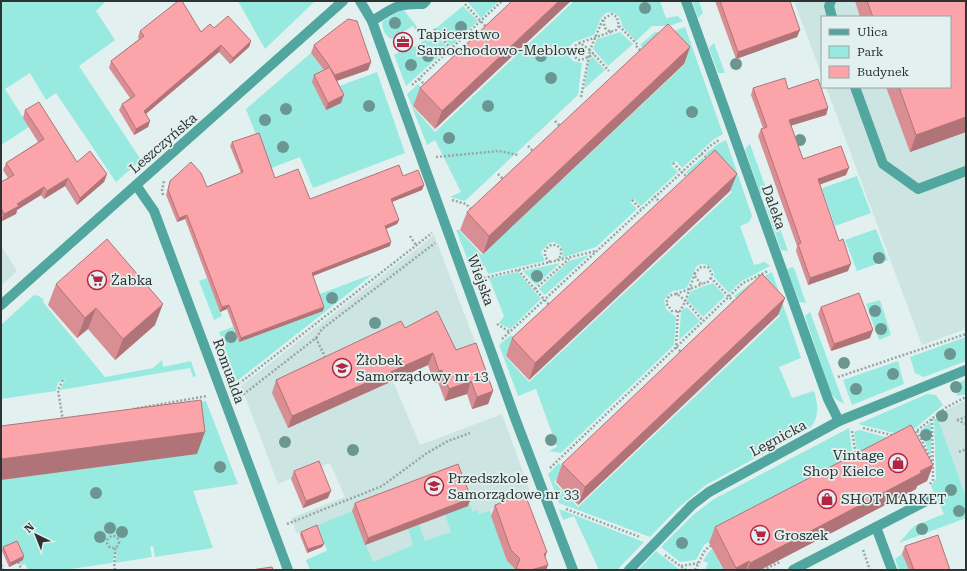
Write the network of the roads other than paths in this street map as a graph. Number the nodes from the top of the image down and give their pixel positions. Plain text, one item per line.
1 (343, 1) edge
2 (360, 1) edge
3 (426, 1) edge
4 (686, 1) edge
5 (831, 1) edge
6 (832, 16) edge
7 (372, 21) junction
8 (855, 88) edge
9 (966, 171) edge
10 (136, 185) junction
11 (1, 305) edge
12 (966, 370) edge
13 (839, 420) junction
14 (930, 499) dead end
15 (876, 527) junction
16 (288, 570) edge
17 (572, 570) edge
18 (629, 570) edge
19 (794, 570) edge
20 (892, 570) edge

1 - 10 street, Leszczyńska
2 - 7 street, Wiejska
3 - 7 street
4 - 13 street, Daleka
5 - 6 street
7 - 17 street, Wiejska
8 - 9 street
10 - 11 street, Leszczyńska
10 - 16 street, Romualda
12 - 13 street, Legnicka
13 - 18 street, Legnicka
14 - 15 street
15 - 19 street
15 - 20 street

